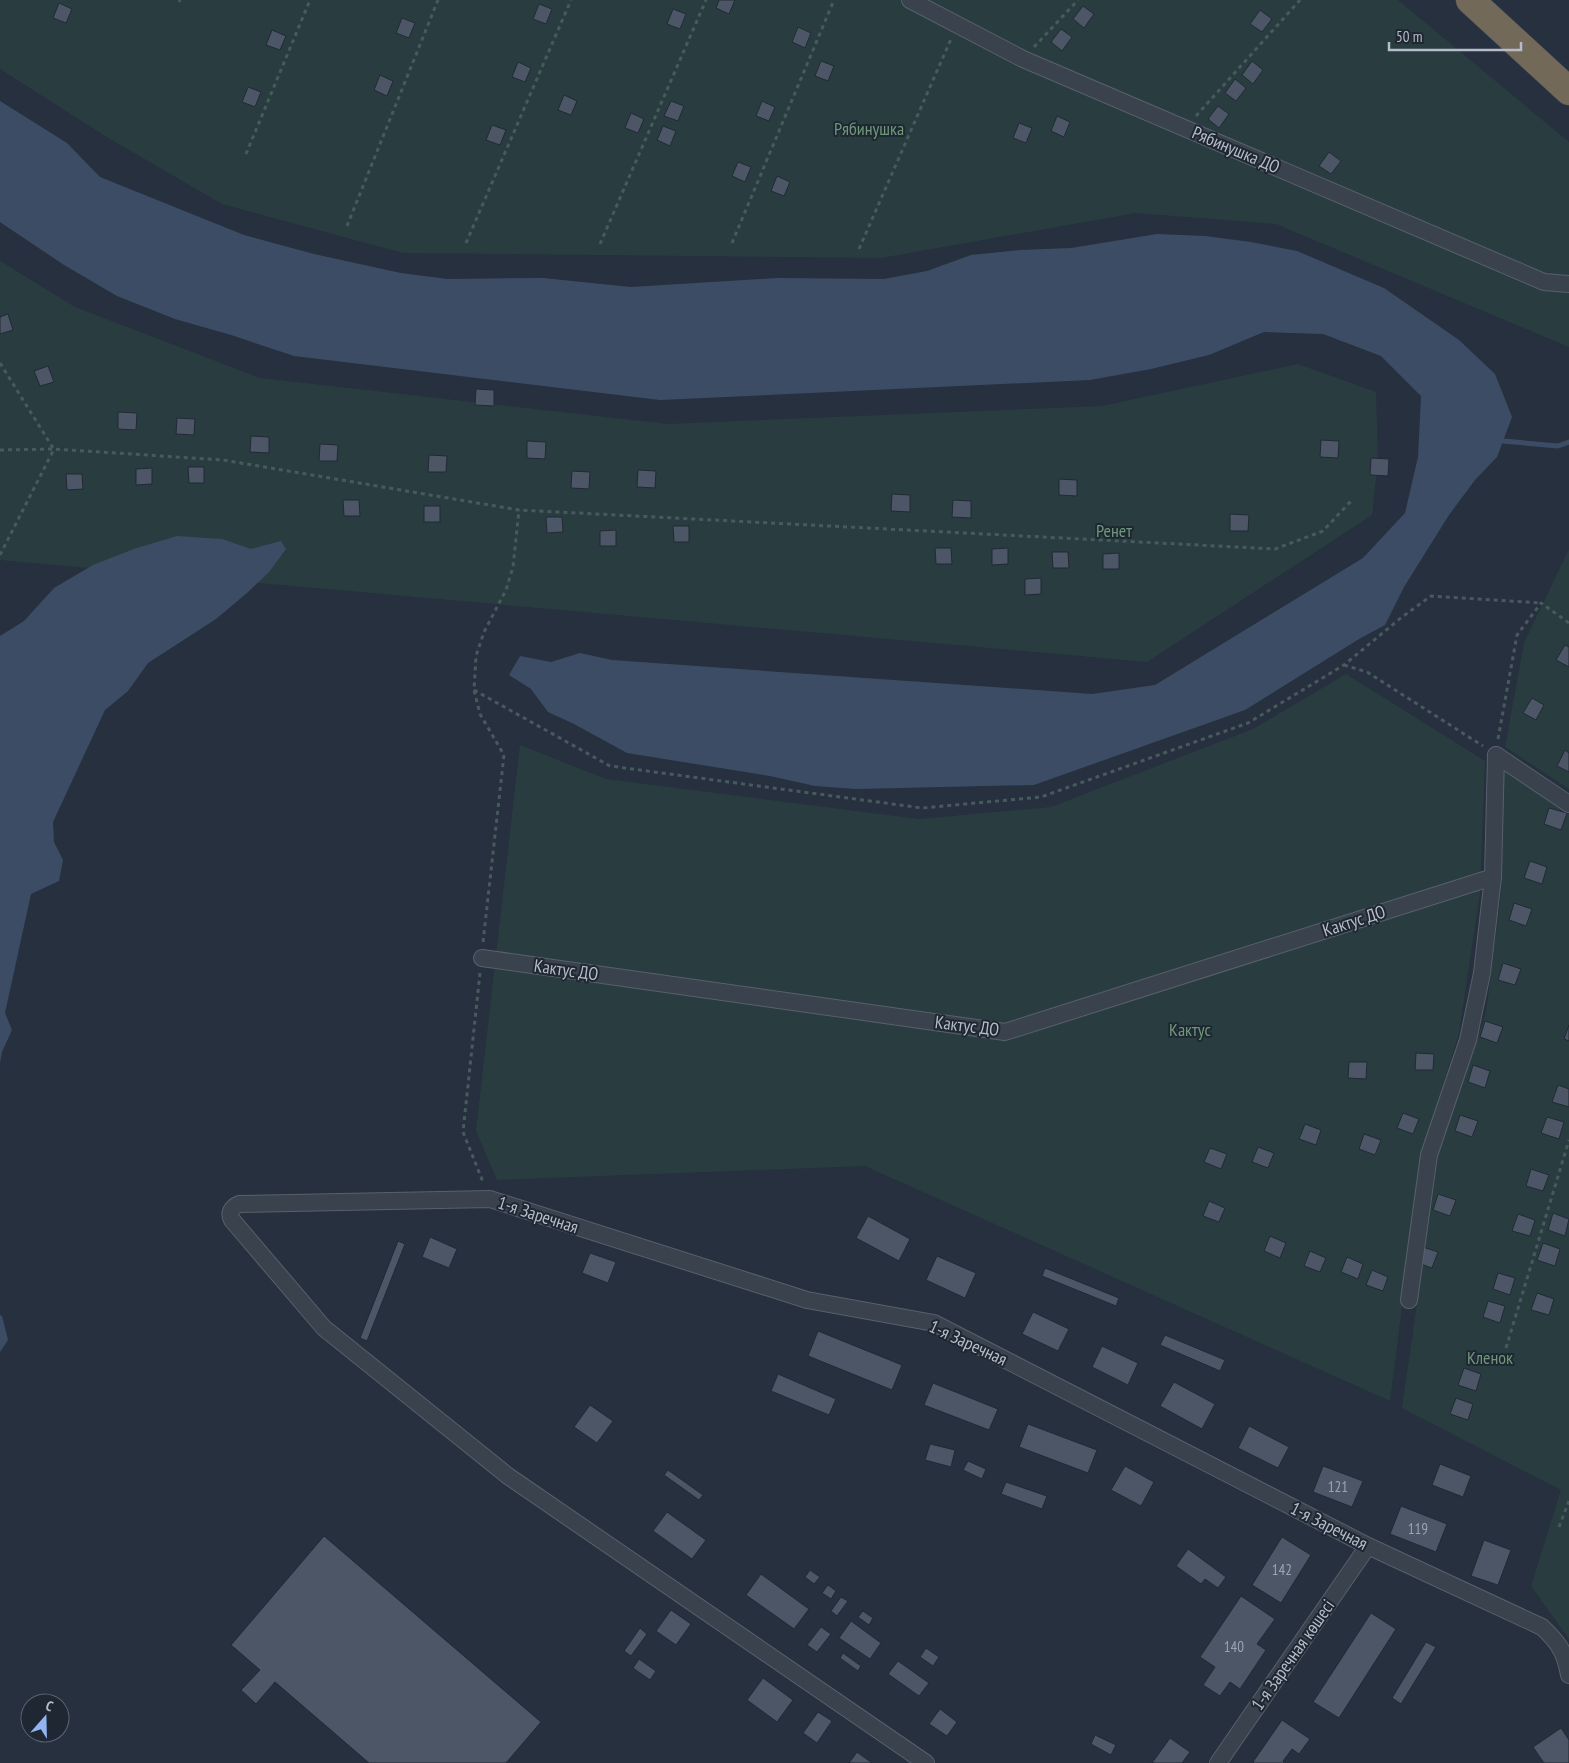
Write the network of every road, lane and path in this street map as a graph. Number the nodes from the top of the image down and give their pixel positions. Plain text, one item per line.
1 (310, 0) edge
2 (438, 0) edge
3 (571, 0) edge
4 (706, 0) edge
5 (834, 0) edge
6 (910, 0) edge
7 (1078, 0) edge
8 (1300, 0) edge
9 (1470, 0) edge
10 (957, 24) junction
11 (1023, 59) junction
12 (1569, 91) edge
13 (1187, 129) junction
14 (246, 154) dead end
15 (347, 226) dead end
16 (466, 243) dead end
17 (732, 243) dead end
18 (600, 244) dead end
19 (859, 249) dead end
20 (1569, 284) edge
21 (0, 363) edge
22 (54, 449) junction
23 (0, 450) edge
24 (1351, 501) dead end
25 (519, 510) junction
26 (0, 555) edge
27 (1541, 603) junction
28 (1569, 623) edge
29 (1344, 666) junction
30 (474, 690) junction
31 (1496, 754) junction
32 (1569, 804) edge
33 (1492, 876) junction
34 (482, 958) junction
35 (1569, 1140) edge
36 (490, 1199) junction
37 (1409, 1300) dead end
38 (1506, 1348) dead end
39 (1569, 1501) edge
40 (1559, 1527) dead end
41 (1368, 1546) junction
42 (1569, 1675) edge
43 (926, 1763) edge
44 (1218, 1763) edge

1 - 14 path
2 - 15 path
3 - 16 path
4 - 18 path
5 - 17 path
6 - 10 street, Рябинушка ДО
7 - 11 path
8 - 13 path
9 - 12 highway
10 - 11 street, Рябинушка ДО
10 - 19 path
11 - 13 street, Рябинушка ДО
13 - 20 street, Рябинушка ДО
21 - 22 path
22 - 23 path
22 - 25 path
22 - 26 path
24 - 25 path
25 - 30 path
27 - 28 path
27 - 29 path
27 - 31 path
29 - 30 path
29 - 31 path
30 - 34 path
31 - 32 street
31 - 33 street
33 - 34 street, Кактус ДО
33 - 37 street
34 - 36 path
35 - 38 path
36 - 41 street, 1-я Заречная
36 - 43 street, 1-я Заречная
39 - 40 path
41 - 42 street, 1-я Заречная
41 - 44 street, 1-я Заречная көшесі

